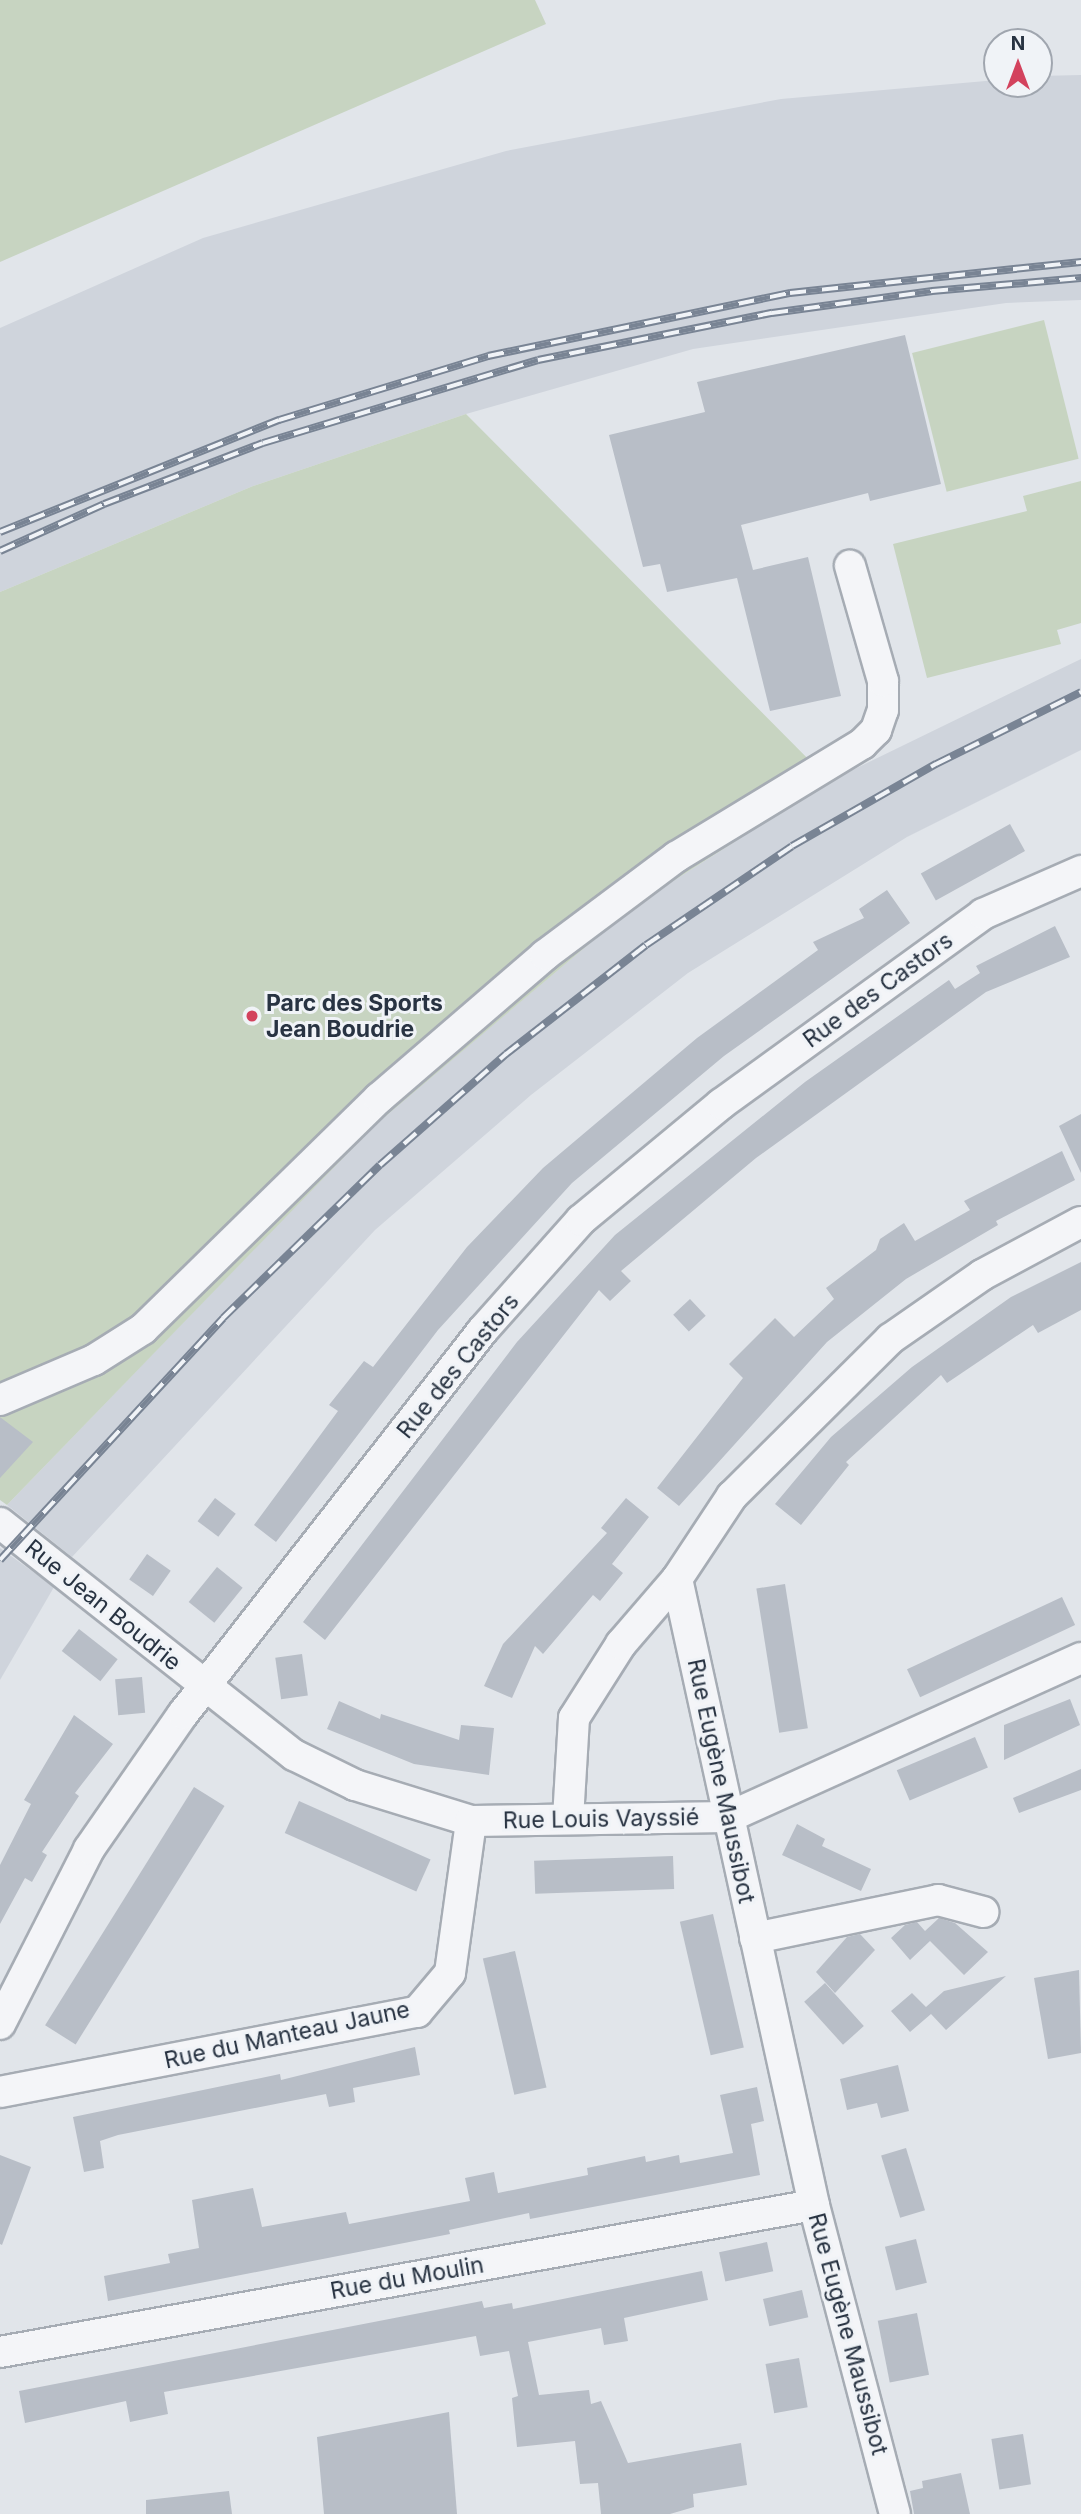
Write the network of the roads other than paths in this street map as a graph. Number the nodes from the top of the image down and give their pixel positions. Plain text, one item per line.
1 (850, 566) dead end
2 (1081, 871) edge
3 (1081, 1222) edge
4 (0, 1400) edge
5 (0, 1522) edge
6 (677, 1579) junction
7 (1081, 1658) edge
8 (205, 1688) junction
9 (729, 1817) junction
10 (568, 1819) junction
11 (471, 1821) junction
12 (983, 1912) dead end
13 (755, 1938) junction
14 (0, 2024) edge
15 (0, 2092) edge
16 (814, 2204) junction
17 (0, 2352) edge
18 (895, 2514) edge

1 - 4 street
2 - 8 street, Rue des Castors
3 - 6 street
5 - 8 street, Rue Jean Boudrie
6 - 9 street, Rue Eugène Maussibot
6 - 10 street
7 - 9 street, Rue Louis Vayssié
8 - 11 street, Rue Louis Vayssié
8 - 14 street, Rue des Castors
9 - 10 street, Rue Louis Vayssié
9 - 13 street, Rue Eugène Maussibot
10 - 11 street, Rue Louis Vayssié
11 - 15 street, Rue du Manteau Jaune
12 - 13 street
13 - 16 street, Rue Eugène Maussibot
16 - 17 street, Rue du Moulin
16 - 18 street, Rue Eugène Maussibot

